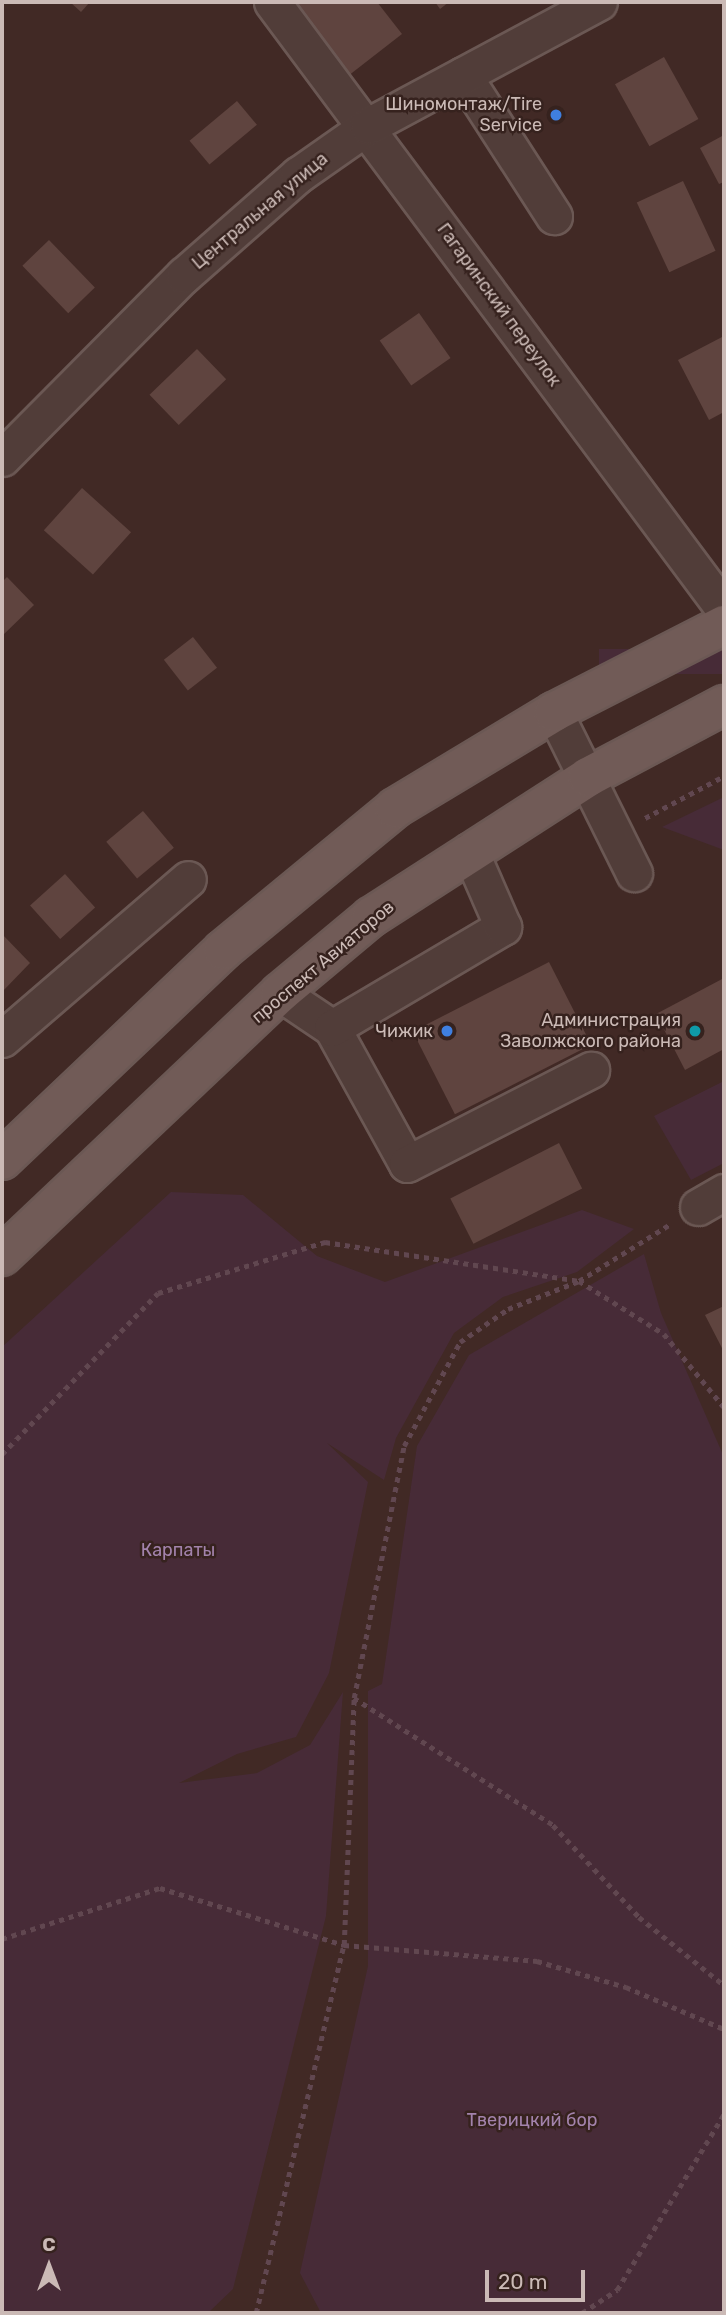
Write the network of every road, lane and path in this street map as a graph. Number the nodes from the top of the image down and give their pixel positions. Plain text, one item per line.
1 (272, 2) edge
2 (599, 2) edge
3 (463, 75) junction
4 (368, 126) junction
5 (554, 216) dead end
6 (3, 455) edge
7 (724, 609) edge
8 (724, 625) edge
9 (724, 705) edge
10 (554, 712) junction
11 (724, 776) edge
12 (588, 777) junction
13 (617, 833) junction
14 (470, 850) junction
15 (634, 873) dead end
16 (188, 879) dead end
17 (280, 993) junction
18 (332, 1028) junction
19 (2, 1040) edge
20 (591, 1070) dead end
21 (2, 1160) edge
22 (711, 1200) edge
23 (2, 1256) edge
24 (579, 1281) junction
25 (724, 1406) edge
26 (2, 1454) edge
27 (354, 1698) junction
28 (2, 1939) edge
29 (344, 1945) junction
30 (724, 1985) edge
31 (724, 2029) edge
32 (724, 2114) edge
33 (256, 2313) edge
34 (582, 2313) edge

1 - 4 street, Гагаринский переулок
2 - 3 street, Центральная улица
3 - 4 street, Центральная улица
3 - 5 street
4 - 6 street, Центральная улица
4 - 7 street, Гагаринский переулок
8 - 10 main road
9 - 12 main road, проспект Авиаторов
10 - 12 street
10 - 21 main road
11 - 13 path
12 - 13 street
12 - 14 main road, проспект Авиаторов
13 - 15 street
14 - 17 main road, проспект Авиаторов
14 - 18 street
16 - 19 street
17 - 18 street
17 - 23 main road, проспект Авиаторов
18 - 20 street
22 - 24 path
24 - 25 path
24 - 26 path
24 - 27 path
27 - 29 path
27 - 30 path
28 - 29 path
29 - 31 path
29 - 33 path
32 - 34 path

